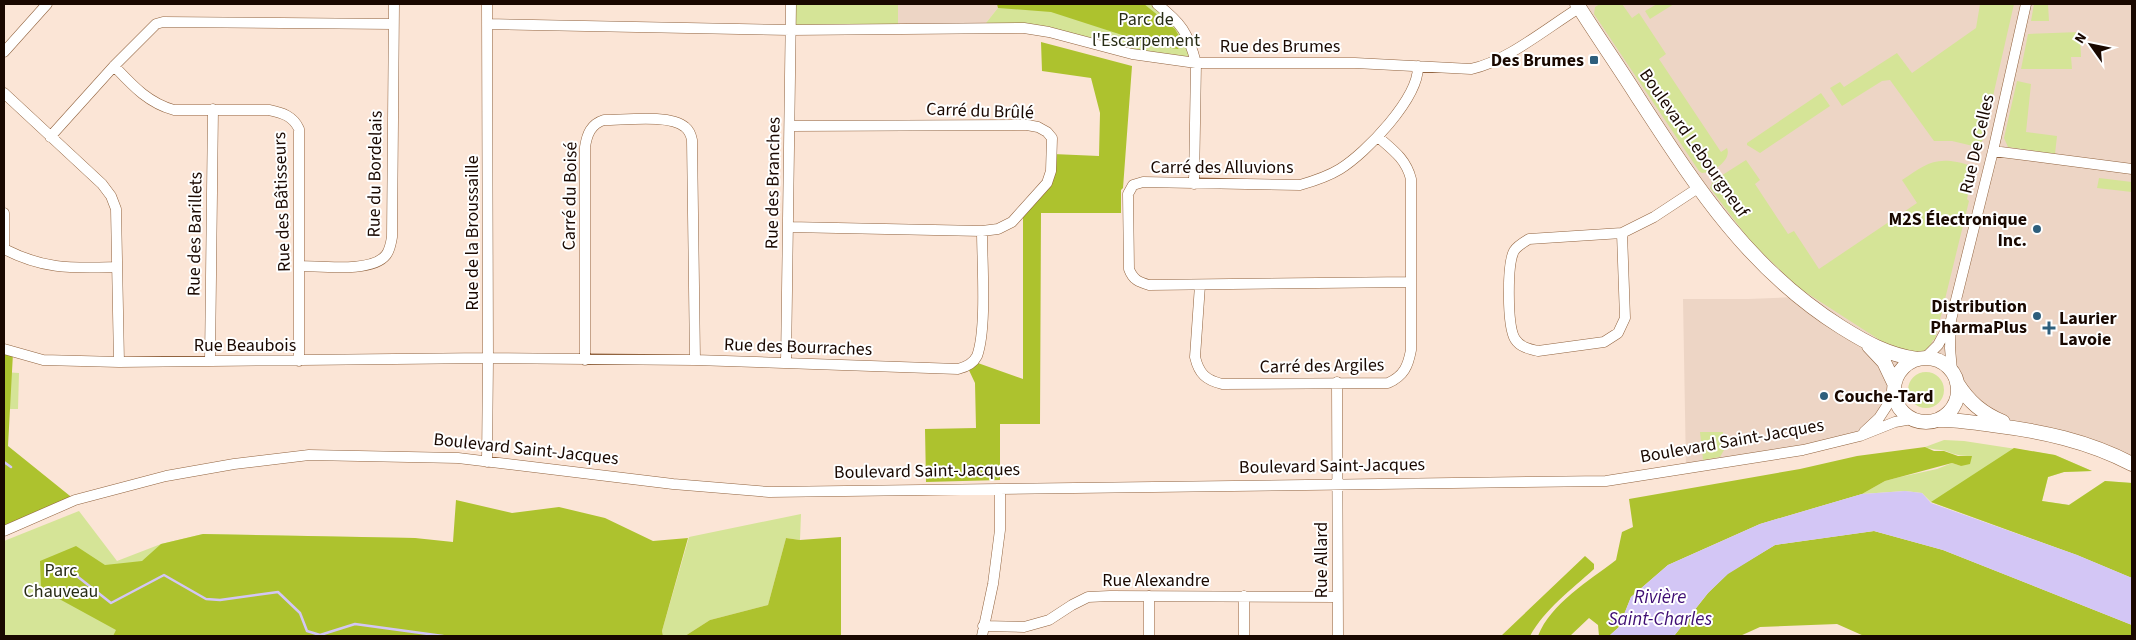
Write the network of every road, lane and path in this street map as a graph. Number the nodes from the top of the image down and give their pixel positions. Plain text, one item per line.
1 (47, 4) edge
2 (394, 4) edge
3 (487, 4) edge
4 (791, 4) edge
5 (1157, 4) edge
6 (2026, 4) edge
7 (1578, 6) edge
8 (393, 24) junction
9 (487, 24) junction
10 (790, 30) junction
11 (4, 52) edge
12 (1196, 63) junction
13 (114, 66) junction
14 (1418, 66) junction
15 (4, 93) edge
16 (213, 109) junction
17 (790, 126) junction
18 (50, 137) junction
19 (1378, 137) junction
20 (1993, 152) junction
21 (2132, 169) edge
22 (1194, 184) junction
23 (1698, 188) junction
24 (4, 213) edge
25 (790, 227) junction
26 (982, 231) junction
27 (1622, 234) junction
28 (4, 249) edge
29 (300, 266) junction
30 (117, 267) junction
31 (1411, 282) junction
32 (1200, 285) junction
33 (1951, 320) junction
34 (1867, 344) junction
35 (4, 349) edge
36 (488, 358) junction
37 (1921, 359) junction
38 (210, 360) junction
39 (585, 360) junction
40 (695, 360) junction
41 (299, 361) junction
42 (118, 362) junction
43 (786, 363) junction
44 (1955, 377) junction
45 (1337, 382) junction
46 (1894, 389) junction
47 (1912, 419) junction
48 (1939, 420) junction
49 (2017, 428) junction
50 (1860, 436) junction
51 (487, 462) junction
52 (2132, 464) edge
53 (1336, 484) junction
54 (1000, 489) junction
55 (4, 531) edge
56 (1149, 596) junction
57 (1244, 596) junction
58 (1337, 597) junction
59 (983, 631) edge
60 (1149, 636) edge
61 (1244, 636) edge
62 (1338, 636) edge

1 - 11 street
2 - 8 street, Rue du Bordelais
3 - 9 street, Rue de la Broussaille
4 - 10 street, Rue des Branches
5 - 12 street
6 - 20 street, Rue De Celles
7 - 14 street, Rue des Brumes
7 - 23 main road, Boulevard Lebourgneuf
8 - 13 street
8 - 29 street, Rue du Bordelais
9 - 10 street, Rue des Brumes
9 - 36 street, Rue de la Broussaille
10 - 12 street, Rue des Brumes
10 - 17 street, Rue des Branches
12 - 14 street, Rue des Brumes
12 - 22 street
13 - 16 street, Rue des Bâtisseurs
13 - 18 street
14 - 19 street, Carré des Alluvions
15 - 18 street
16 - 29 street, Rue des Bâtisseurs
16 - 38 street, Rue des Barillets
17 - 25 street, Rue des Branches
17 - 26 street, Carré du Brûlé
18 - 30 street
19 - 22 street, Carré des Alluvions
19 - 31 street, Carré des Argiles
20 - 21 street
20 - 33 street, Rue De Celles
22 - 32 street, Carré des Alluvions
23 - 27 street
23 - 34 main road, Boulevard Lebourgneuf
24 - 28 street
25 - 26 street, Carré du Brûlé
25 - 43 street, Rue des Branches
26 - 43 street, Rue des Bourraches
27 - 27 street
28 - 30 street
29 - 41 street, Rue des Bâtisseurs
30 - 42 street
31 - 32 street, Carré des Alluvions
31 - 45 street, Carré des Argiles
32 - 45 street, Carré des Argiles
33 - 37 street, Rue De Celles
33 - 44 street, Rue De Celles
34 - 37 main road, Boulevard Lebourgneuf
34 - 46 main road, Boulevard Lebourgneuf
35 - 42 street, Rue Beaubois
36 - 39 street, Rue des Bourraches
36 - 41 street, Rue Beaubois
36 - 51 street, Rue de la Broussaille
37 - 44 main road
37 - 46 main road
38 - 41 street, Rue Beaubois
38 - 42 street, Rue Beaubois
39 - 40 street, Rue des Bourraches
39 - 40 street, Carré du Boisé
40 - 43 street, Rue des Bourraches
44 - 48 main road
44 - 49 main road
45 - 53 street, Rue Allard
46 - 47 main road
46 - 50 street, Boulevard Saint-Jacques
47 - 48 main road
47 - 50 street, Boulevard Saint-Jacques
48 - 49 main road
49 - 52 main road
50 - 53 street, Boulevard Saint-Jacques
51 - 54 street, Boulevard Saint-Jacques
51 - 55 street, Boulevard Saint-Jacques
53 - 54 street, Boulevard Saint-Jacques
53 - 58 street, Rue Allard
54 - 59 street
56 - 57 street, Rue Alexandre
56 - 59 street, Rue Alexandre
56 - 60 street
57 - 58 street, Rue Alexandre
57 - 61 street
58 - 62 street, Rue Allard

